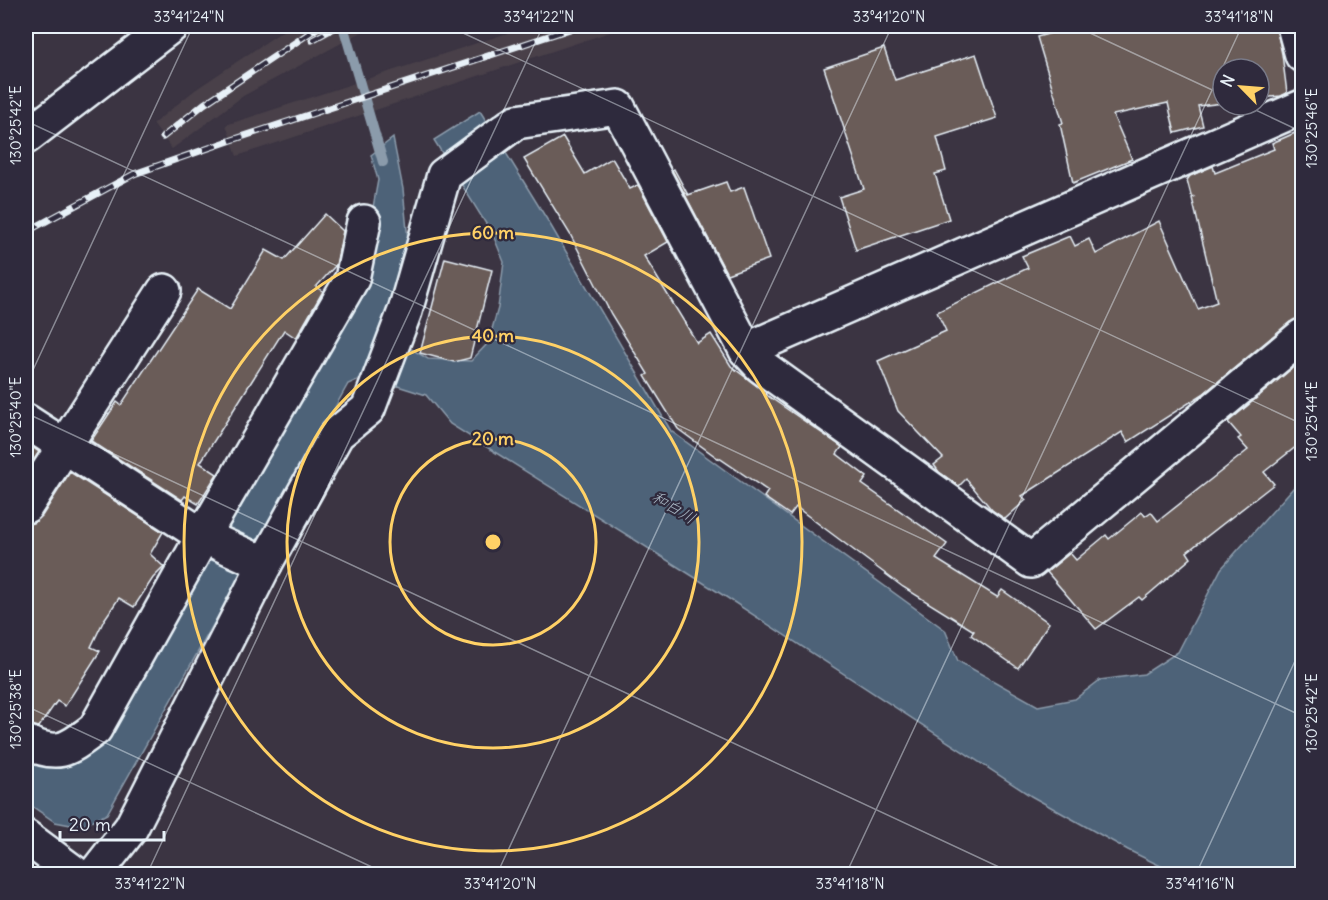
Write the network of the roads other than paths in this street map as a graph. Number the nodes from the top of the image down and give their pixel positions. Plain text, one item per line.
1 (171, 26) edge
2 (1294, 26) edge
3 (1302, 55) edge
4 (1302, 107) edge
5 (26, 137) edge
6 (364, 222) dead end
7 (164, 291) dead end
8 (1302, 336) edge
9 (746, 350) junction
10 (26, 421) edge
11 (64, 446) junction
12 (26, 506) edge
13 (203, 536) junction
14 (265, 564) junction
15 (26, 742) edge
16 (26, 837) edge
17 (76, 874) edge
18 (95, 874) edge

1 - 5 street
2 - 3 street
4 - 9 street
6 - 13 street
7 - 11 street
8 - 9 street
9 - 14 street
10 - 11 street
11 - 12 street
11 - 13 street
13 - 14 street
13 - 15 street
14 - 18 street
16 - 17 street

